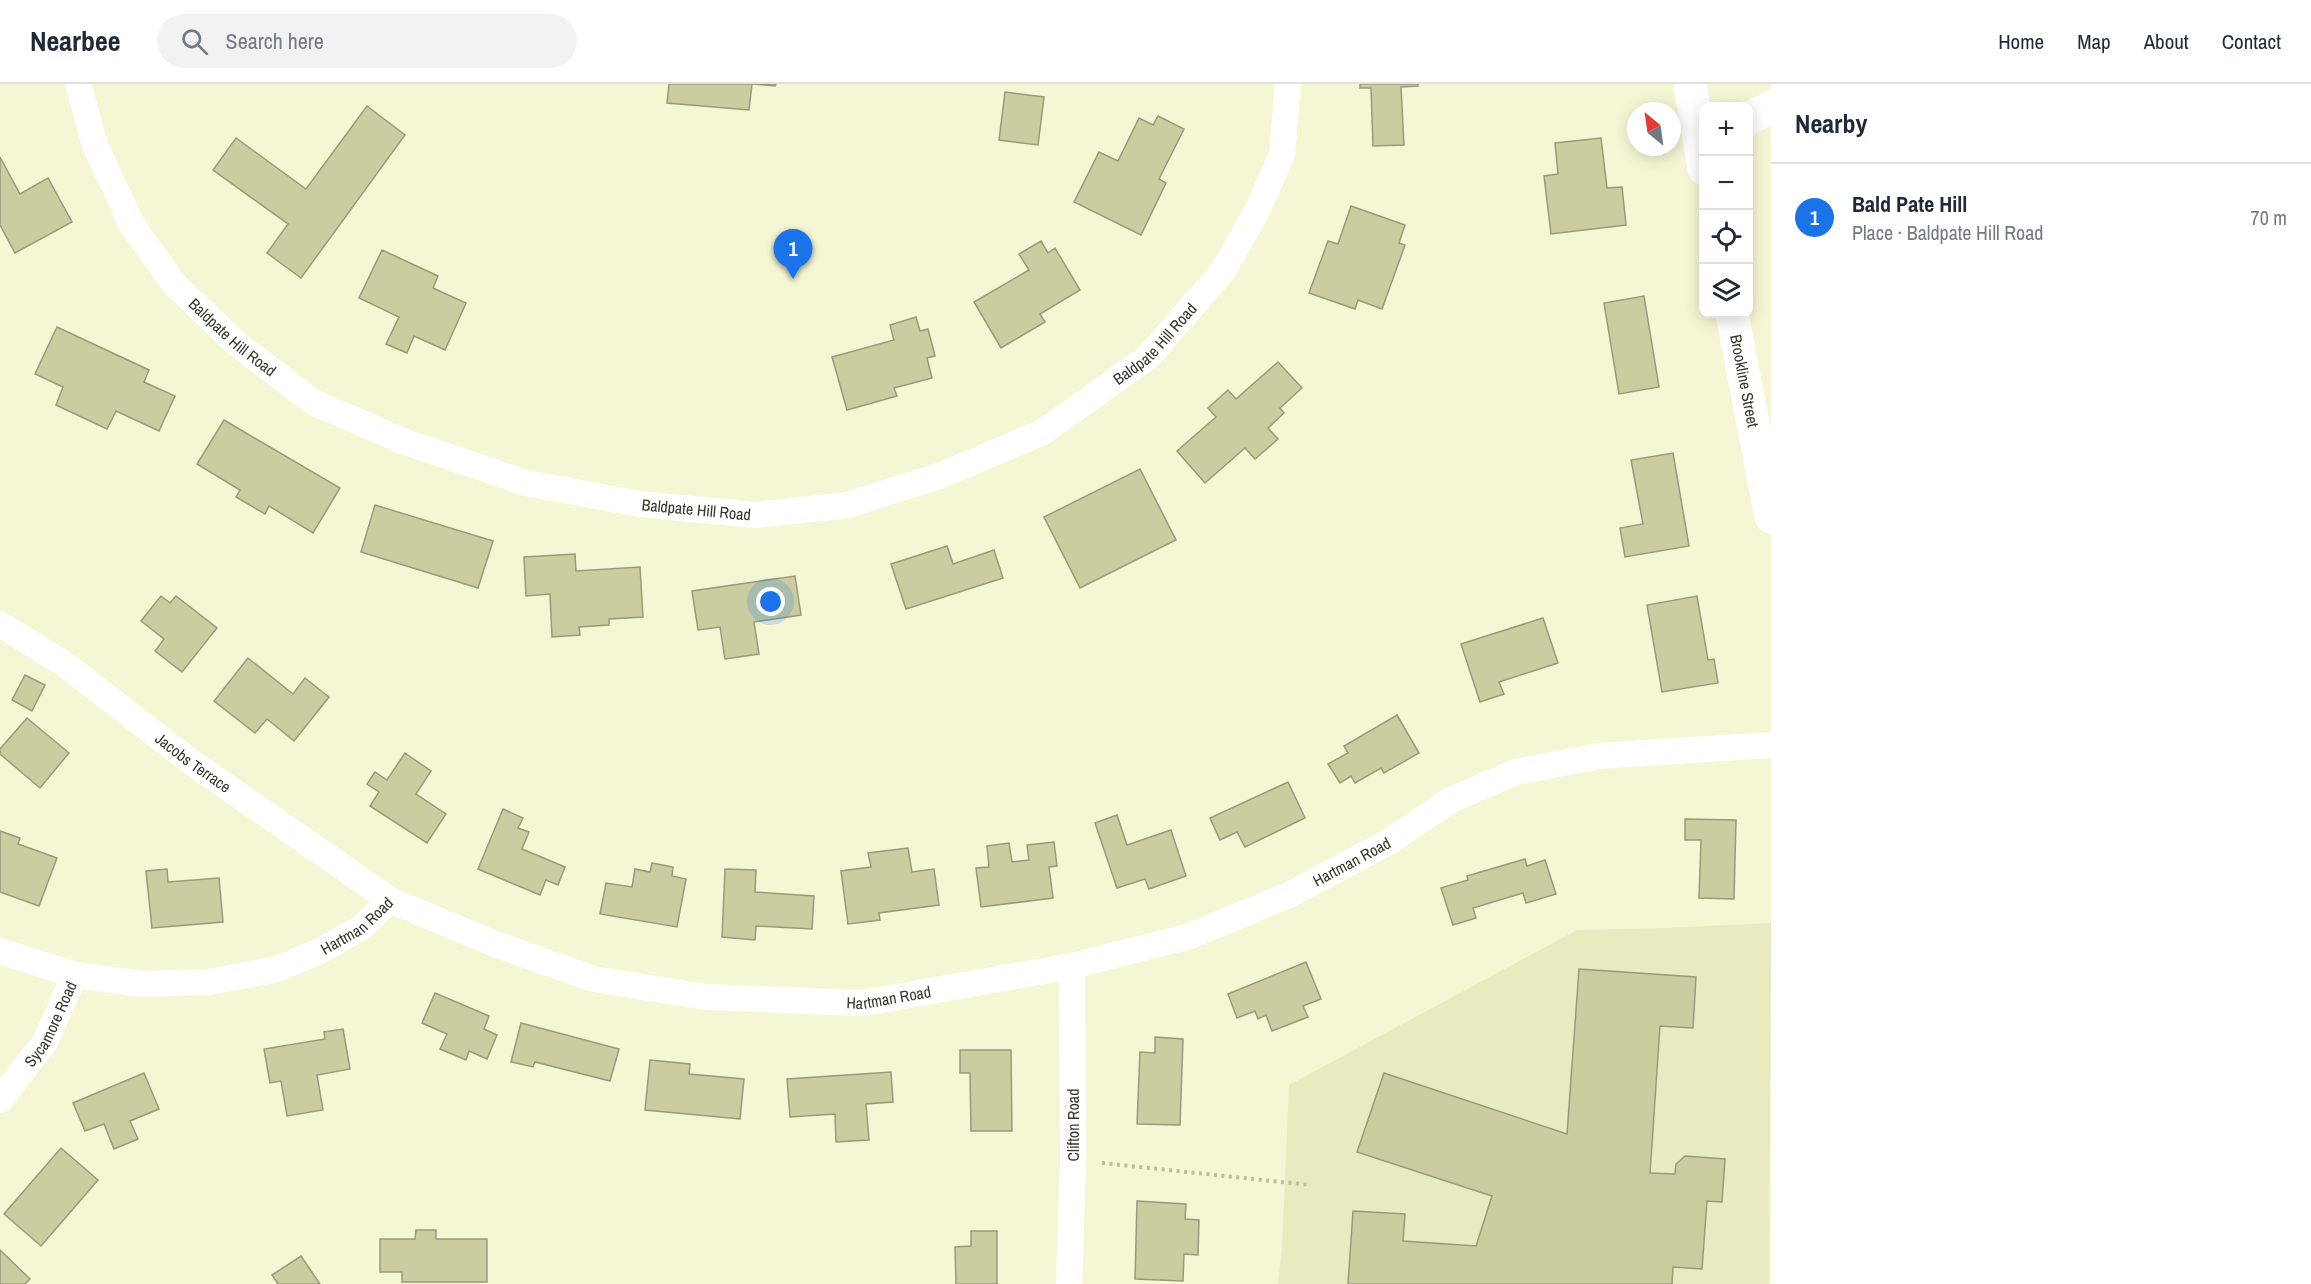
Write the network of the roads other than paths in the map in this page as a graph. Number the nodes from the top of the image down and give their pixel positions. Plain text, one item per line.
1 (78, 84) edge
2 (1288, 84) edge
3 (1690, 84) edge
4 (1771, 107) edge
5 (1753, 117) edge
6 (1699, 127) edge
7 (1733, 318) edge
8 (1771, 517) edge
9 (0, 624) edge
10 (1771, 745) edge
11 (390, 900) junction
12 (0, 951) edge
13 (1072, 966) junction
14 (75, 975) junction
15 (0, 1100) edge
16 (1069, 1284) edge

1 - 2 street, Baldpate Hill Road
3 - 6 main road
4 - 5 main road
7 - 8 main road, Brookline Street
9 - 11 street, Jacobs Terrace
10 - 13 street, Hartman Road
11 - 13 street, Hartman Road
11 - 14 street, Hartman Road
12 - 14 street, Hartman Road
13 - 16 street, Clifton Road
14 - 15 street, Sycamore Road

